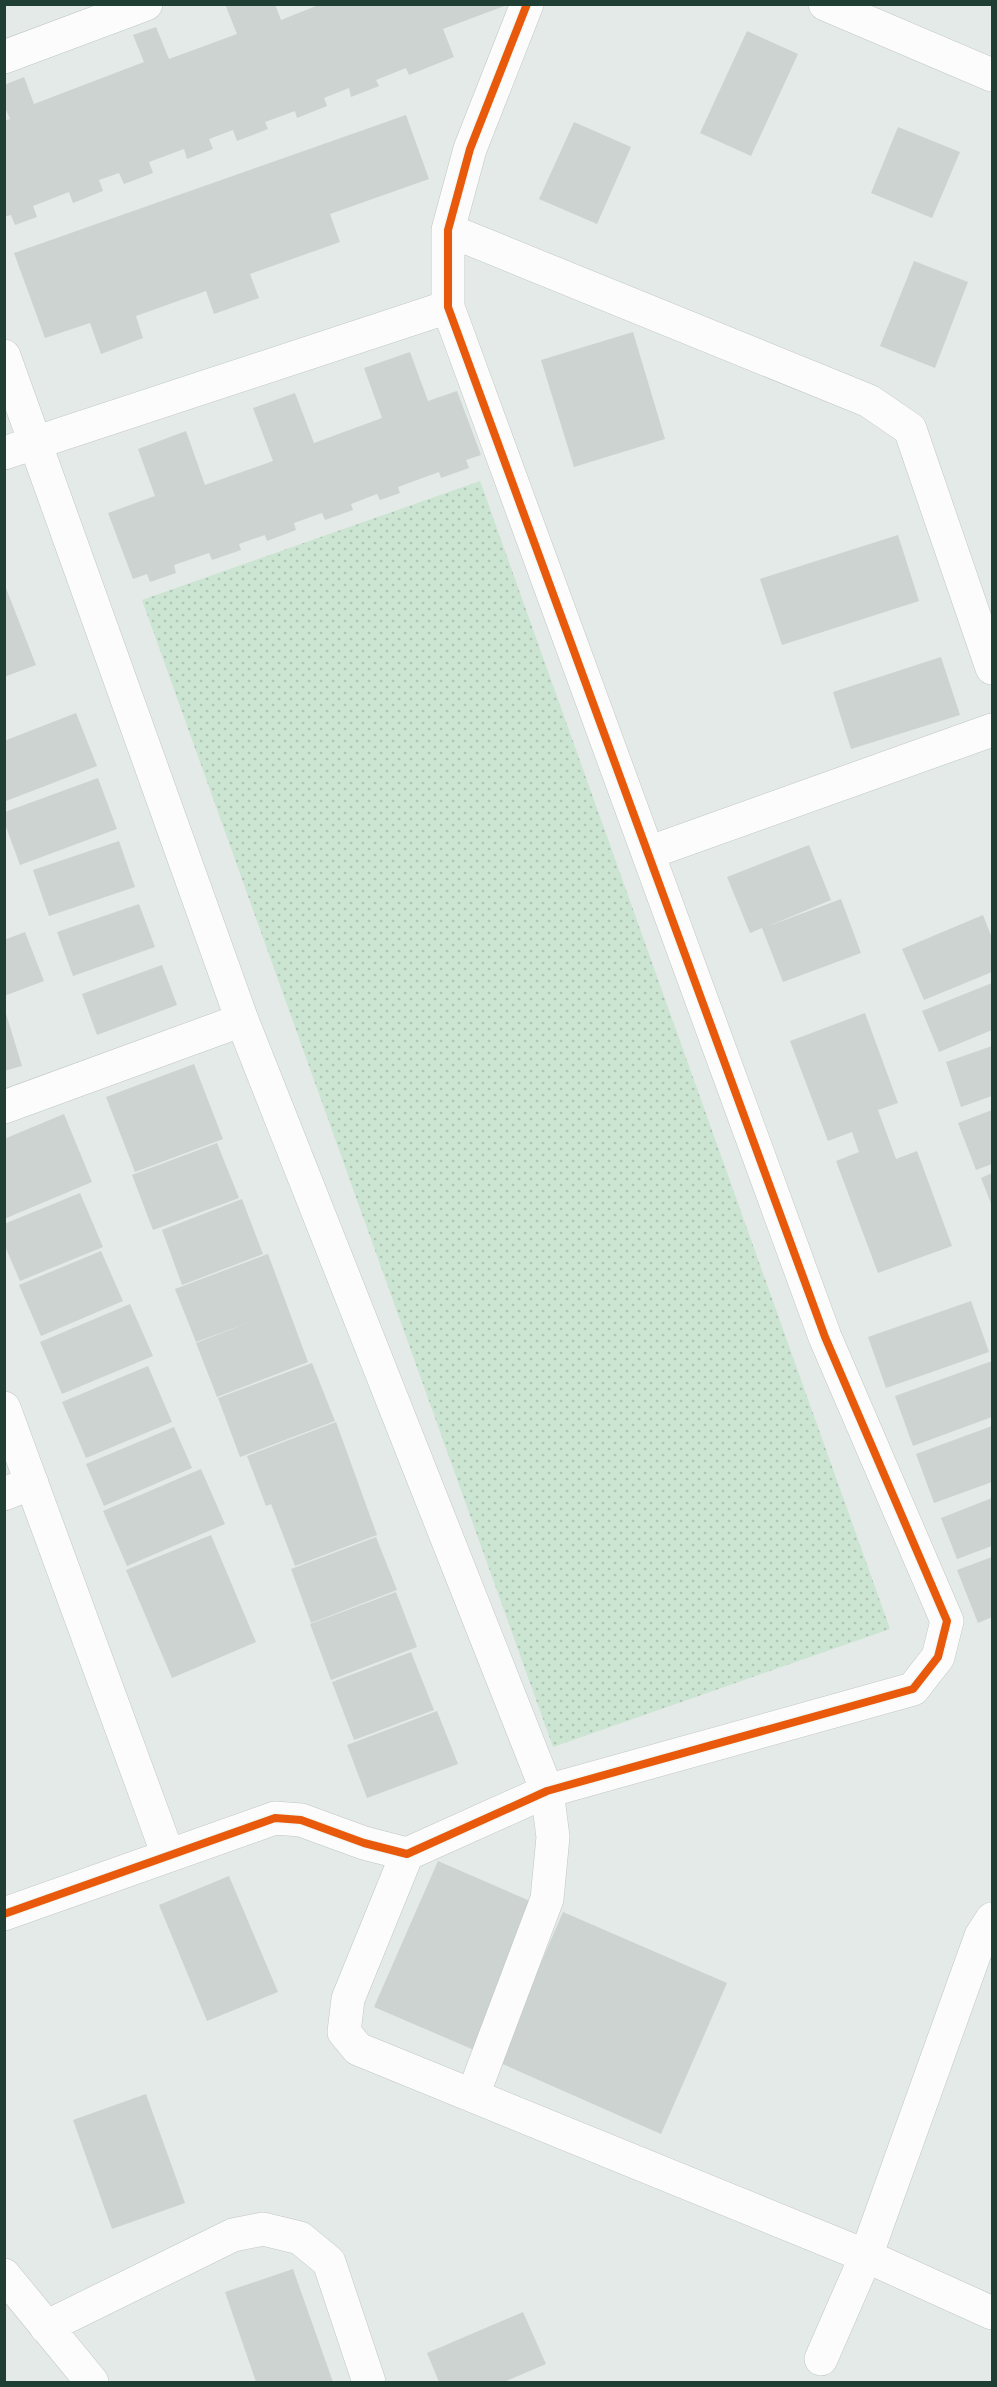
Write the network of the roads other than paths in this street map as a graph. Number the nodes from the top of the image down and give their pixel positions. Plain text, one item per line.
1 (146, 4) edge
2 (528, 4) edge
3 (825, 4) edge
4 (4, 57) edge
5 (993, 75) edge
6 (448, 230) junction
7 (448, 307) junction
8 (4, 357) edge
9 (19, 448) edge
10 (993, 668) edge
11 (993, 730) edge
12 (648, 853) junction
13 (242, 1020) junction
14 (4, 1107) edge
15 (4, 1408) edge
16 (18, 1488) edge
17 (547, 1791) junction
18 (407, 1854) junction
19 (168, 1855) junction
20 (4, 1914) edge
21 (993, 1919) edge
22 (473, 2095) junction
23 (866, 2256) junction
24 (4, 2275) edge
25 (993, 2313) edge
26 (46, 2327) junction
27 (821, 2359) dead end
28 (92, 2382) edge
29 (369, 2382) edge

1 - 4 street
2 - 6 street
3 - 5 street
6 - 7 street
6 - 10 street
7 - 9 street
7 - 12 street
8 - 9 street
9 - 13 street
11 - 12 street
12 - 17 street
13 - 14 street
13 - 17 street
15 - 16 street
16 - 19 street
17 - 18 street
17 - 22 street
18 - 19 street
18 - 22 street
19 - 20 street
21 - 23 street
22 - 23 street
23 - 25 street
23 - 27 street
24 - 26 street
26 - 28 street
26 - 29 street

